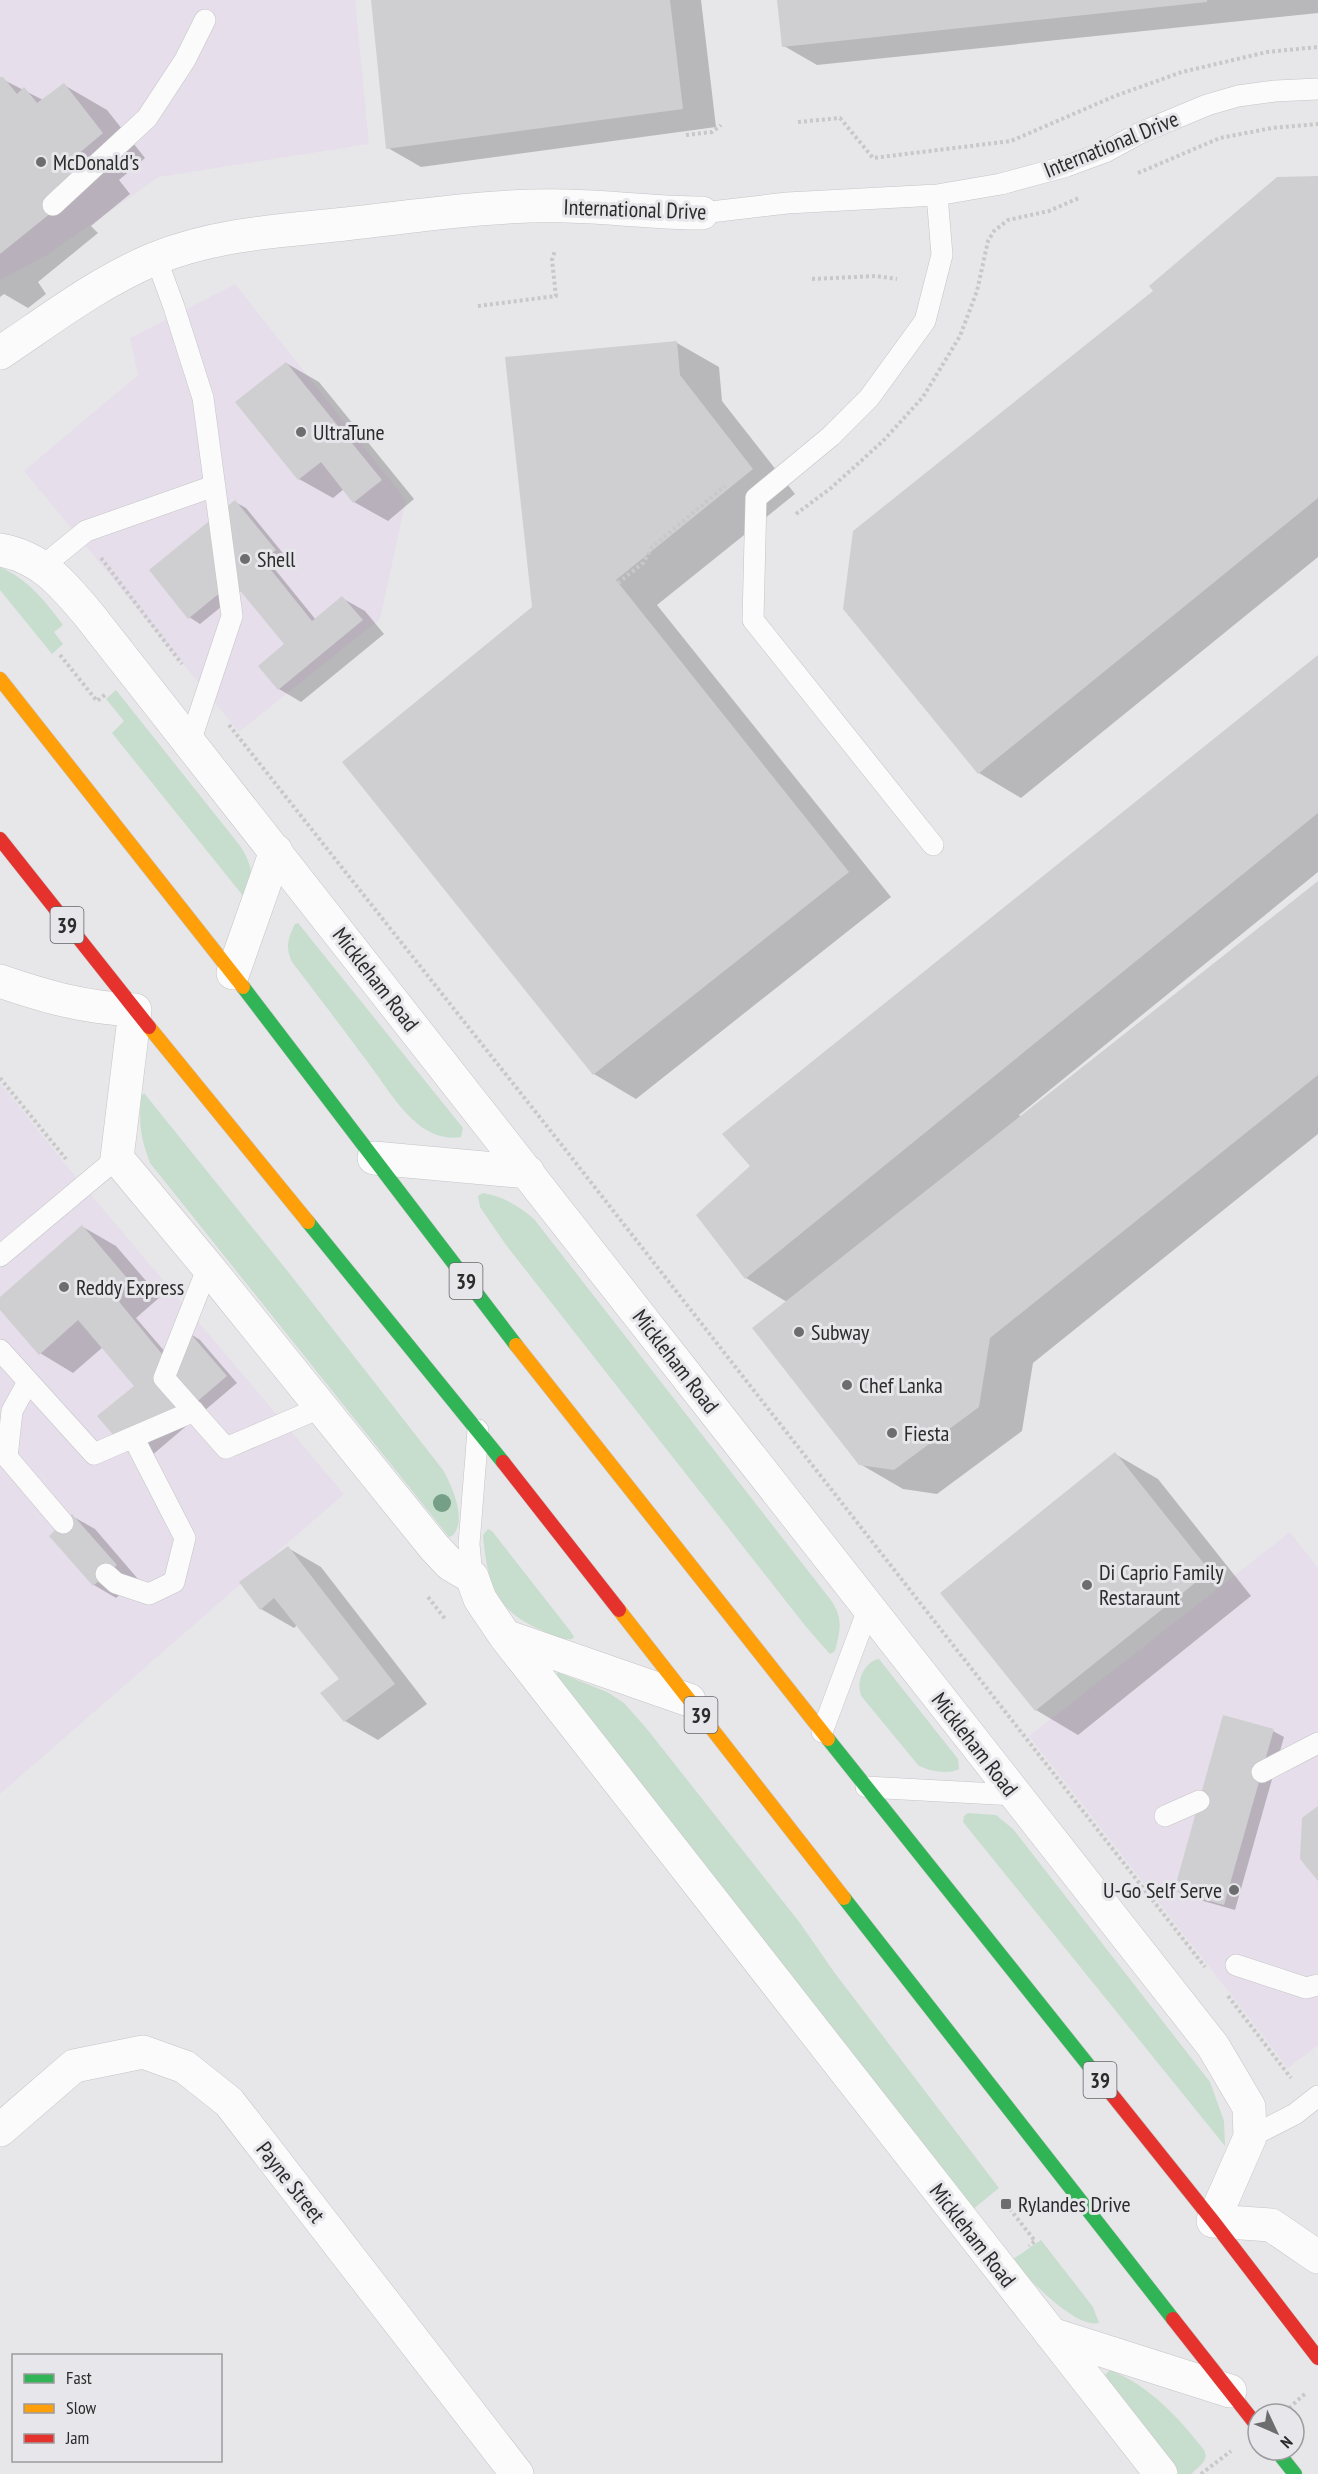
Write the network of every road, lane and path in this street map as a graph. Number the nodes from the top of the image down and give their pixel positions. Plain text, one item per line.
1 (205, 20) dead end
2 (1318, 47) edge
3 (1318, 89) edge
4 (798, 122) dead end
5 (1318, 124) edge
6 (721, 125) dead end
7 (686, 135) dead end
8 (1135, 174) dead end
9 (937, 195) junction
10 (1081, 197) dead end
11 (53, 205) dead end
12 (702, 213) joint
13 (555, 250) dead end
14 (156, 258) junction
15 (812, 279) dead end
16 (897, 279) dead end
17 (478, 306) dead end
18 (0, 353) edge
19 (728, 484) dead end
20 (214, 486) junction
21 (796, 514) dead end
22 (83, 534) junction
23 (0, 550) edge
24 (43, 566) junction
25 (618, 583) dead end
26 (0, 679) edge
27 (206, 696) junction
28 (190, 742) junction
29 (0, 839) edge
30 (933, 845) dead end
31 (276, 850) junction
32 (233, 973) junction
33 (0, 981) edge
34 (135, 1010) junction
35 (117, 1158) junction
36 (374, 1158) junction
37 (528, 1172) junction
38 (0, 1256) edge
39 (208, 1267) junction
40 (0, 1350) edge
41 (28, 1382) junction
42 (322, 1407) junction
43 (194, 1411) junction
44 (478, 1430) junction
45 (133, 1437) junction
46 (63, 1523) dead end
47 (106, 1574) dead end
48 (472, 1577) junction
49 (869, 1608) junction
50 (505, 1636) junction
51 (689, 1700) junction
52 (822, 1732) junction
53 (1318, 1743) edge
54 (1262, 1772) dead end
55 (866, 1787) junction
56 (1015, 1795) junction
57 (1199, 1801) dead end
58 (1165, 1816) dead end
59 (1236, 1965) dead end
60 (1212, 1976) dead end
61 (1318, 1985) edge
62 (1227, 1995) dead end
63 (1314, 2099) edge
64 (0, 2130) edge
65 (1250, 2137) junction
66 (1213, 2221) junction
67 (1318, 2257) edge
68 (1051, 2334) junction
69 (1318, 2358) edge
70 (1311, 2389) dead end
71 (1230, 2391) junction
72 (1295, 2402) edge
73 (1246, 2412) edge
74 (1286, 2462) edge
75 (518, 2474) edge
76 (1161, 2474) edge
77 (1295, 2474) edge

1 - 11 lane
2 - 4 path
3 - 9 lane, International Drive
5 - 8 path
6 - 7 path
9 - 12 lane, International Drive
9 - 30 lane
10 - 21 path
12 - 14 street, International Drive
13 - 17 path
14 - 18 street, International Drive
14 - 20 lane
15 - 16 path
19 - 25 path
20 - 22 lane
20 - 27 lane
22 - 24 lane
22 - 27 path
23 - 24 street, Mickleham Road
24 - 28 street, Mickleham Road
26 - 32 main road, 39
27 - 28 lane
27 - 60 path
28 - 31 street, Mickleham Road
29 - 34 main road, 39
31 - 32 street
31 - 37 street, Mickleham Road
32 - 36 main road, 39
33 - 34 street
34 - 35 street
34 - 44 main road, 39
35 - 38 lane
35 - 39 street
36 - 37 street
36 - 52 main road, 39
37 - 49 street, Mickleham Road
39 - 42 street
39 - 43 lane
40 - 41 lane
41 - 45 lane
41 - 46 lane
42 - 43 lane
42 - 48 street
43 - 45 lane
44 - 48 lane
44 - 51 main road, 39
45 - 47 lane
48 - 50 street, Mickleham Road
49 - 52 lane
49 - 56 street, Mickleham Road
50 - 51 street
50 - 68 street, Mickleham Road
51 - 71 main road, 39
52 - 55 main road, 39
53 - 54 lane
55 - 56 lane
55 - 66 main road, 39
56 - 65 street, Mickleham Road
57 - 58 lane
59 - 61 lane
62 - 63 path
63 - 65 lane
64 - 75 street, Payne Street
65 - 66 street, Mickleham Road
66 - 67 street
66 - 69 main road, 39
68 - 71 street
68 - 76 street, Mickleham Road
70 - 72 path
71 - 73 main road, 39
74 - 77 main road

